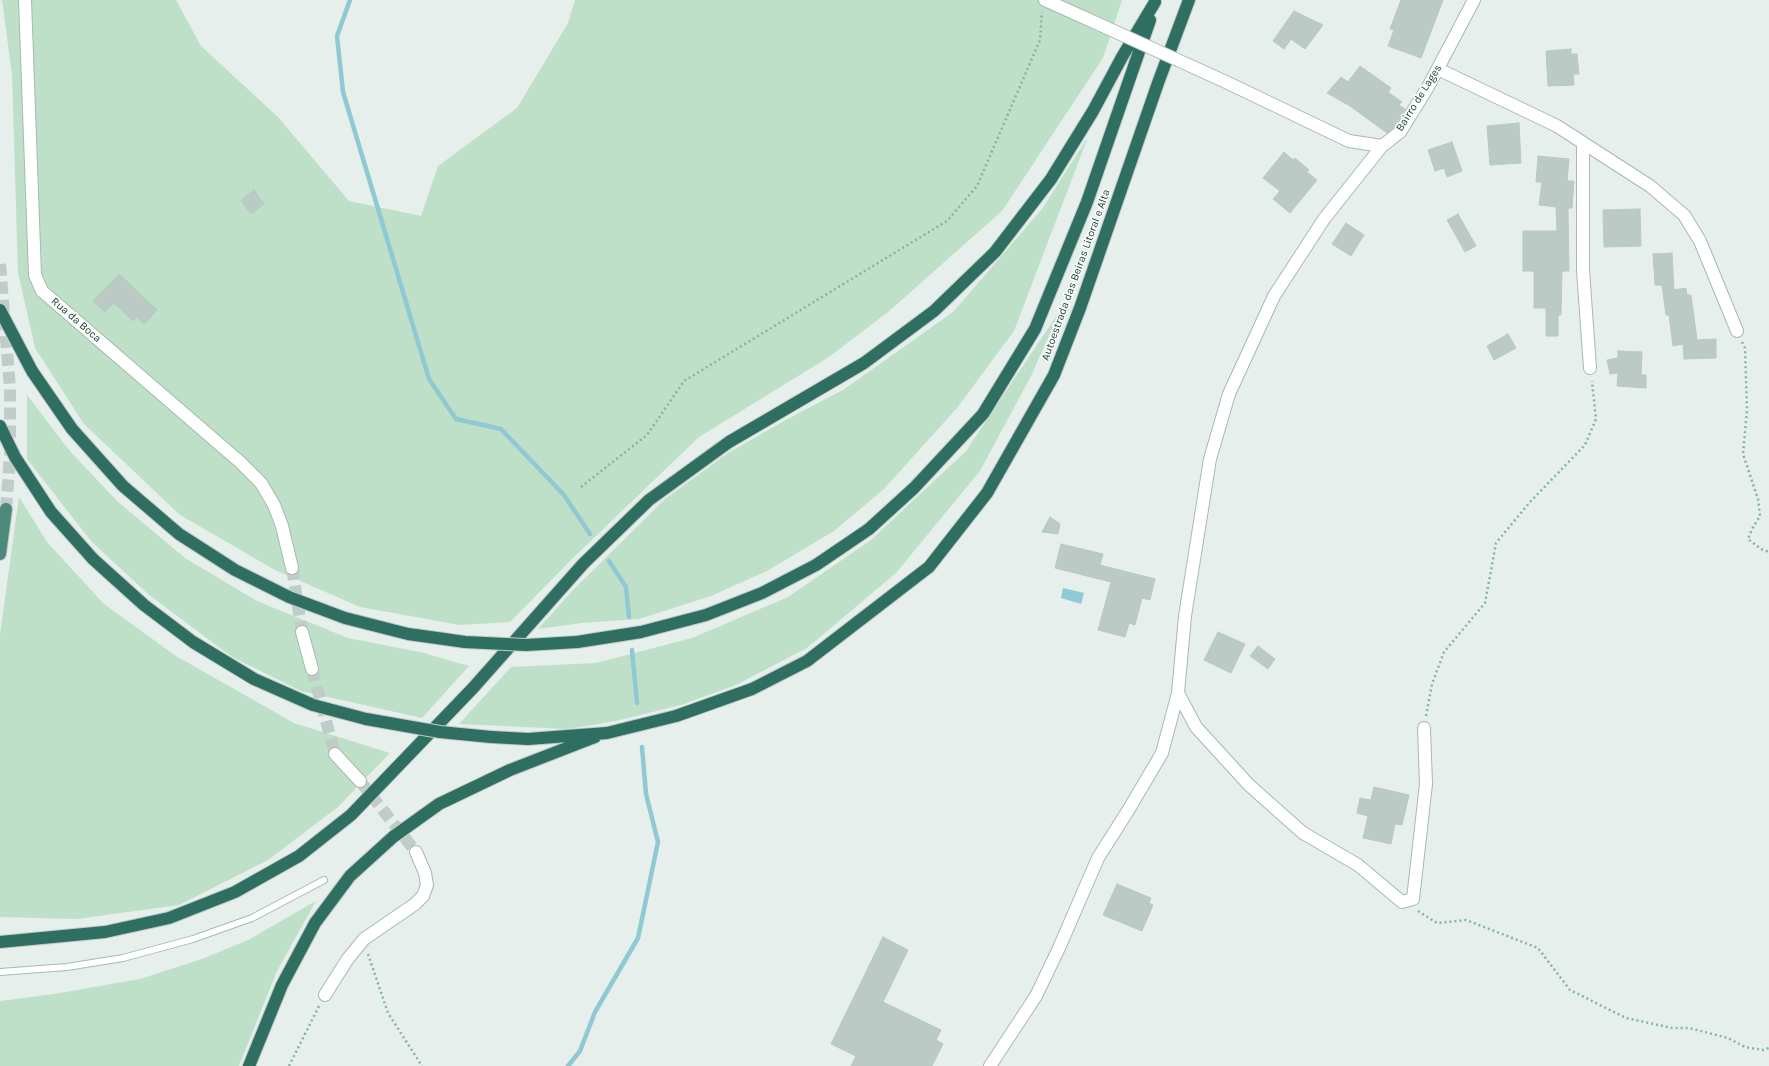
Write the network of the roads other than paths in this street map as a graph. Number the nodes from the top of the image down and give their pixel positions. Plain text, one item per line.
1 (24, 0) edge
2 (1189, 0) edge
3 (1474, 0) edge
4 (1155, 1) edge
5 (1044, 3) edge
6 (1438, 69) junction
7 (1583, 143) junction
8 (1382, 146) junction
9 (0, 310) edge
10 (1737, 331) road end
11 (1590, 368) road end
12 (0, 426) edge
13 (6, 509) tunnel mouth
14 (0, 554) edge
15 (292, 568) tunnel mouth
16 (302, 632) tunnel mouth
17 (312, 668) tunnel mouth
18 (1178, 693) junction
19 (1424, 728) road end
20 (607, 733) junction
21 (335, 754) tunnel mouth
22 (360, 781) tunnel mouth
23 (416, 852) tunnel mouth
24 (324, 880) dead end
25 (0, 942) edge
26 (0, 972) edge
27 (325, 995) road end
28 (249, 1066) edge
29 (990, 1066) edge

1 - 15 street, Rua da Boca
2 - 20 highway, Autoestrada das Beiras Litoral e Alta
3 - 6 street, Bairro de Lages
4 - 9 highway, Autoestrada das Beiras Litoral e Alta, bridge
4 - 25 highway
5 - 8 street, bridge
6 - 7 street
6 - 8 street, Bairro de Lages
7 - 10 street
7 - 11 street
8 - 18 street, Bairro de Lages
12 - 20 highway, Autoestrada das Beiras Litoral e Alta, bridge
13 - 14 highway
16 - 17 street
18 - 19 street
18 - 29 street, Bairro de Lages
20 - 28 highway
21 - 22 street
23 - 27 street
24 - 26 lane

